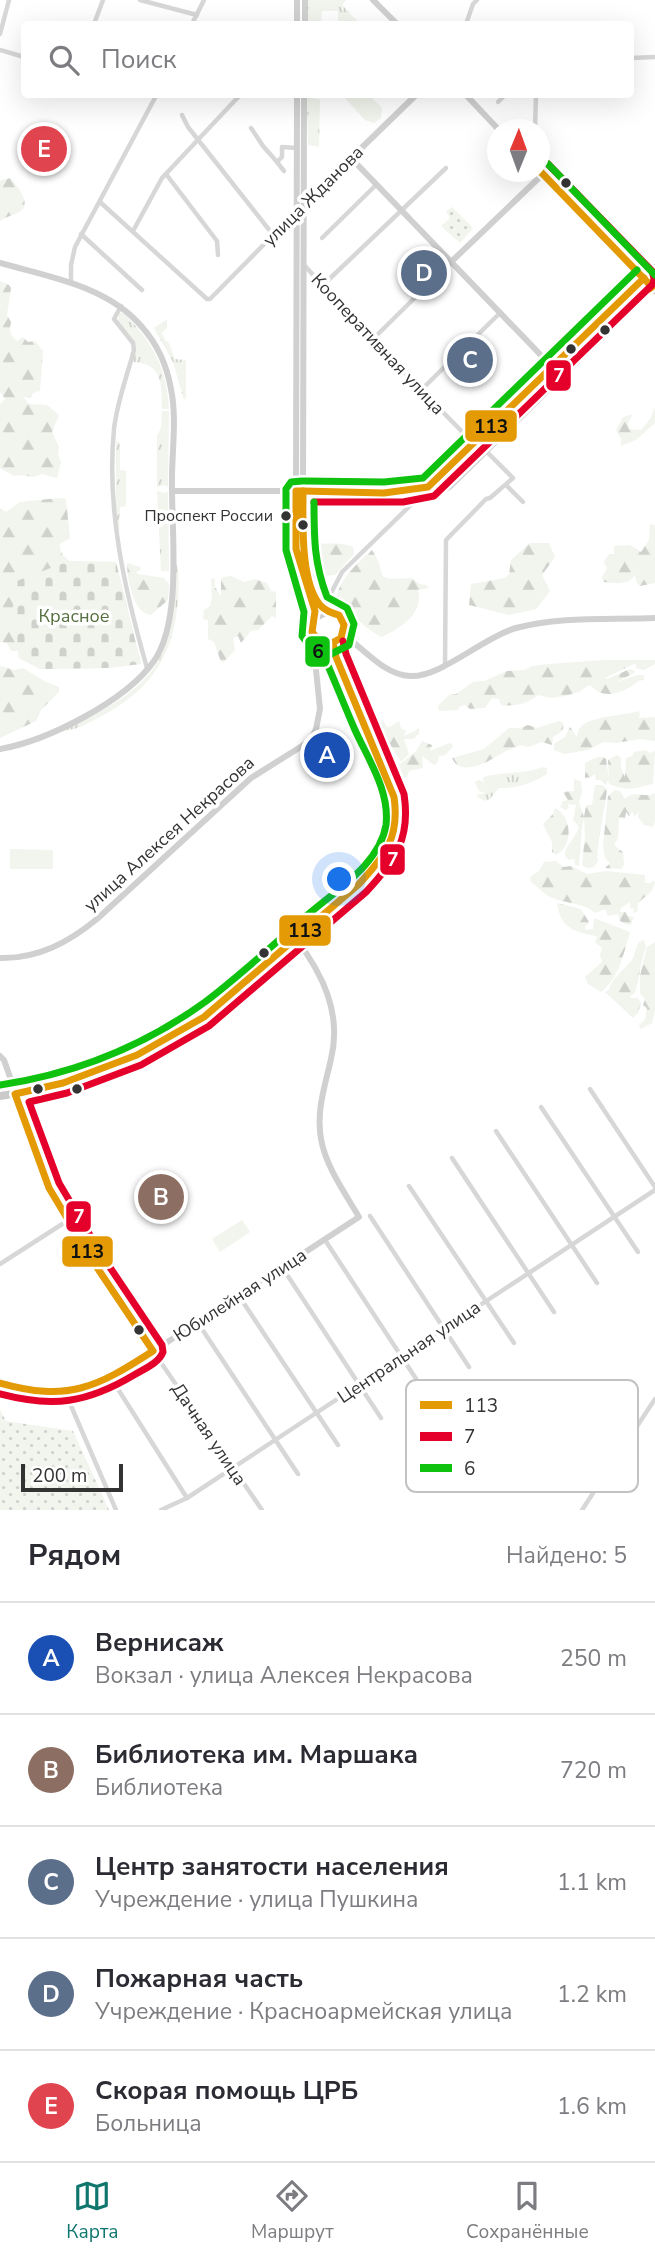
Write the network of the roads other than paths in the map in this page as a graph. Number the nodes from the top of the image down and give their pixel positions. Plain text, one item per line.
1 (9, 0) edge
2 (103, 0) edge
3 (141, 0) edge
4 (204, 0) edge
5 (297, 0) edge
6 (305, 0) edge
7 (373, 0) edge
8 (477, 0) edge
9 (197, 15) junction
10 (95, 21) edge
11 (194, 21) edge
12 (297, 21) edge
13 (305, 21) edge
14 (394, 21) edge
15 (467, 21) edge
16 (0, 34) edge
17 (0, 50) edge
18 (21, 56) edge
19 (655, 57) edge
20 (634, 58) edge
21 (155, 98) edge
22 (237, 98) edge
23 (297, 98) edge
24 (304, 98) edge
25 (413, 98) edge
26 (469, 98) edge
27 (502, 98) edge
28 (536, 98) edge
29 (498, 103) dead end
30 (182, 115) dead end
31 (489, 119) edge
32 (535, 119) edge
33 (251, 128) dead end
34 (198, 139) junction
35 (297, 148) junction
36 (351, 158) junction
37 (277, 162) junction
38 (446, 168) dead end
39 (284, 171) dead end
40 (166, 174) junction
41 (532, 182) edge
42 (550, 182) edge
43 (376, 185) junction
44 (304, 201) junction
45 (100, 202) junction
46 (297, 211) junction
47 (401, 211) junction
48 (133, 231) junction
49 (81, 234) junction
50 (274, 236) junction
51 (322, 238) dead end
52 (218, 255) dead end
53 (0, 262) edge
54 (451, 262) junction
55 (304, 265) junction
56 (655, 267) edge
57 (644, 278) junction
58 (71, 284) junction
59 (323, 285) junction
60 (653, 288) edge
61 (142, 290) dead end
62 (121, 306) junction
63 (500, 313) junction
64 (372, 340) junction
65 (553, 367) junction
66 (561, 376) junction
67 (421, 390) junction
68 (474, 443) junction
69 (484, 451) junction
70 (506, 485) junction
71 (172, 491) junction
72 (299, 491) junction
73 (406, 492) junction
74 (423, 494) junction
75 (523, 502) dead end
76 (328, 599) dead end
77 (327, 611) junction
78 (655, 618) edge
79 (313, 622) junction
80 (343, 634) junction
81 (320, 642) junction
82 (333, 643) junction
83 (445, 665) junction
84 (148, 669) junction
85 (0, 749) edge
86 (296, 939) junction
87 (0, 958) edge
88 (0, 1056) edge
89 (590, 1089) dead end
90 (15, 1094) junction
91 (0, 1096) edge
92 (541, 1107) dead end
93 (496, 1131) dead end
94 (452, 1158) dead end
95 (409, 1186) dead end
96 (655, 1188) edge
97 (370, 1216) dead end
98 (614, 1217) junction
99 (67, 1221) junction
100 (325, 1240) junction
101 (571, 1244) junction
102 (638, 1252) dead end
103 (0, 1264) edge
104 (284, 1270) junction
105 (528, 1273) junction
106 (597, 1283) dead end
107 (239, 1296) junction
108 (486, 1301) junction
109 (554, 1312) dead end
110 (200, 1326) junction
111 (444, 1330) junction
112 (514, 1343) dead end
113 (155, 1354) junction
114 (402, 1357) junction
115 (469, 1367) dead end
116 (111, 1378) junction
117 (417, 1380) edge
118 (0, 1383) edge
119 (359, 1385) junction
120 (65, 1392) junction
121 (655, 1399) edge
122 (317, 1413) junction
123 (381, 1418) dead end
124 (638, 1425) edge
125 (274, 1440) junction
126 (338, 1445) dead end
127 (232, 1468) junction
128 (298, 1474) dead end
129 (595, 1492) edge
130 (187, 1498) junction
131 (116, 1510) edge
132 (161, 1510) edge
133 (262, 1510) edge
134 (583, 1510) edge

1 - 16 street
2 - 10 street
3 - 9 street
4 - 9 street
5 - 12 street
6 - 13 street
7 - 14 street
8 - 15 street
9 - 11 street
17 - 18 street
19 - 20 street
21 - 45 street
22 - 34 street
23 - 35 street
24 - 44 street
25 - 36 street, улица Жданова
26 - 31 street
27 - 29 street
28 - 32 street
30 - 34 street
33 - 37 street
34 - 40 street
34 - 50 street
35 - 37 street
35 - 46 street
36 - 43 street
36 - 44 street, улица Жданова
37 - 39 street
38 - 47 street
40 - 48 street
40 - 52 street
41 - 54 street
42 - 57 street
43 - 47 street
43 - 51 street
44 - 46 street, улица Жданова
44 - 55 street
45 - 48 street
45 - 49 street
46 - 50 street, улица Жданова
46 - 72 street
47 - 54 street
47 - 59 street
48 - 50 street, улица Жданова
49 - 58 street
49 - 61 street
53 - 58 street
54 - 63 street
54 - 64 street
55 - 59 street, Кооперативная улица
55 - 72 street
56 - 57 street
57 - 60 main road
57 - 65 main road
58 - 62 street
59 - 64 street, Кооперативная улица
60 - 66 main road
62 - 71 street
62 - 84 street
63 - 65 street
63 - 67 street
64 - 67 street, Кооперативная улица
65 - 66 street
65 - 68 main road
66 - 69 main road
67 - 68 street, Кооперативная улица
68 - 69 street, Кооперативная улица
68 - 73 main road
69 - 70 street, Кооперативная улица
69 - 74 main road
70 - 75 street
70 - 83 street
71 - 72 street
71 - 84 street
72 - 73 main road
72 - 77 main road
72 - 79 main road, улица Алексея Некрасова
73 - 74 main road
74 - 76 street
77 - 79 main road
77 - 80 main road
78 - 83 street
79 - 81 main road, улица Алексея Некрасова
80 - 82 main road
80 - 83 street
81 - 82 main road
81 - 87 street, улица Алексея Некрасова
82 - 86 main road
84 - 85 street
86 - 90 main road
86 - 100 street, Юбилейная улица
88 - 90 street
89 - 96 street
90 - 91 main road
90 - 99 street
92 - 98 street
93 - 101 street
94 - 105 street
95 - 108 street
96 - 98 street, Центральная улица
97 - 111 street
98 - 101 street, Центральная улица
98 - 102 street
99 - 103 street
99 - 113 street
100 - 104 street, Юбилейная улица
100 - 114 street
101 - 105 street, Центральная улица
101 - 106 street
104 - 107 street, Юбилейная улица
104 - 119 street
105 - 108 street, Центральная улица
105 - 109 street
107 - 110 street, Юбилейная улица
107 - 122 street
108 - 111 street, Центральная улица
108 - 112 street
110 - 113 street, Юбилейная улица
110 - 125 street
111 - 114 street, Центральная улица
111 - 115 street
113 - 116 street, Юбилейная улица
113 - 127 street, Дачная улица
114 - 117 street
114 - 119 street, Центральная улица
116 - 120 street, Юбилейная улица
116 - 130 street
118 - 120 street, Юбилейная улица
119 - 122 street, Центральная улица
119 - 123 street
120 - 131 street
121 - 124 street
122 - 125 street, Центральная улица
122 - 126 street
125 - 127 street, Центральная улица
125 - 128 street
127 - 130 street, Центральная улица
127 - 133 street, Дачная улица
129 - 134 street
130 - 132 street, Центральная улица

